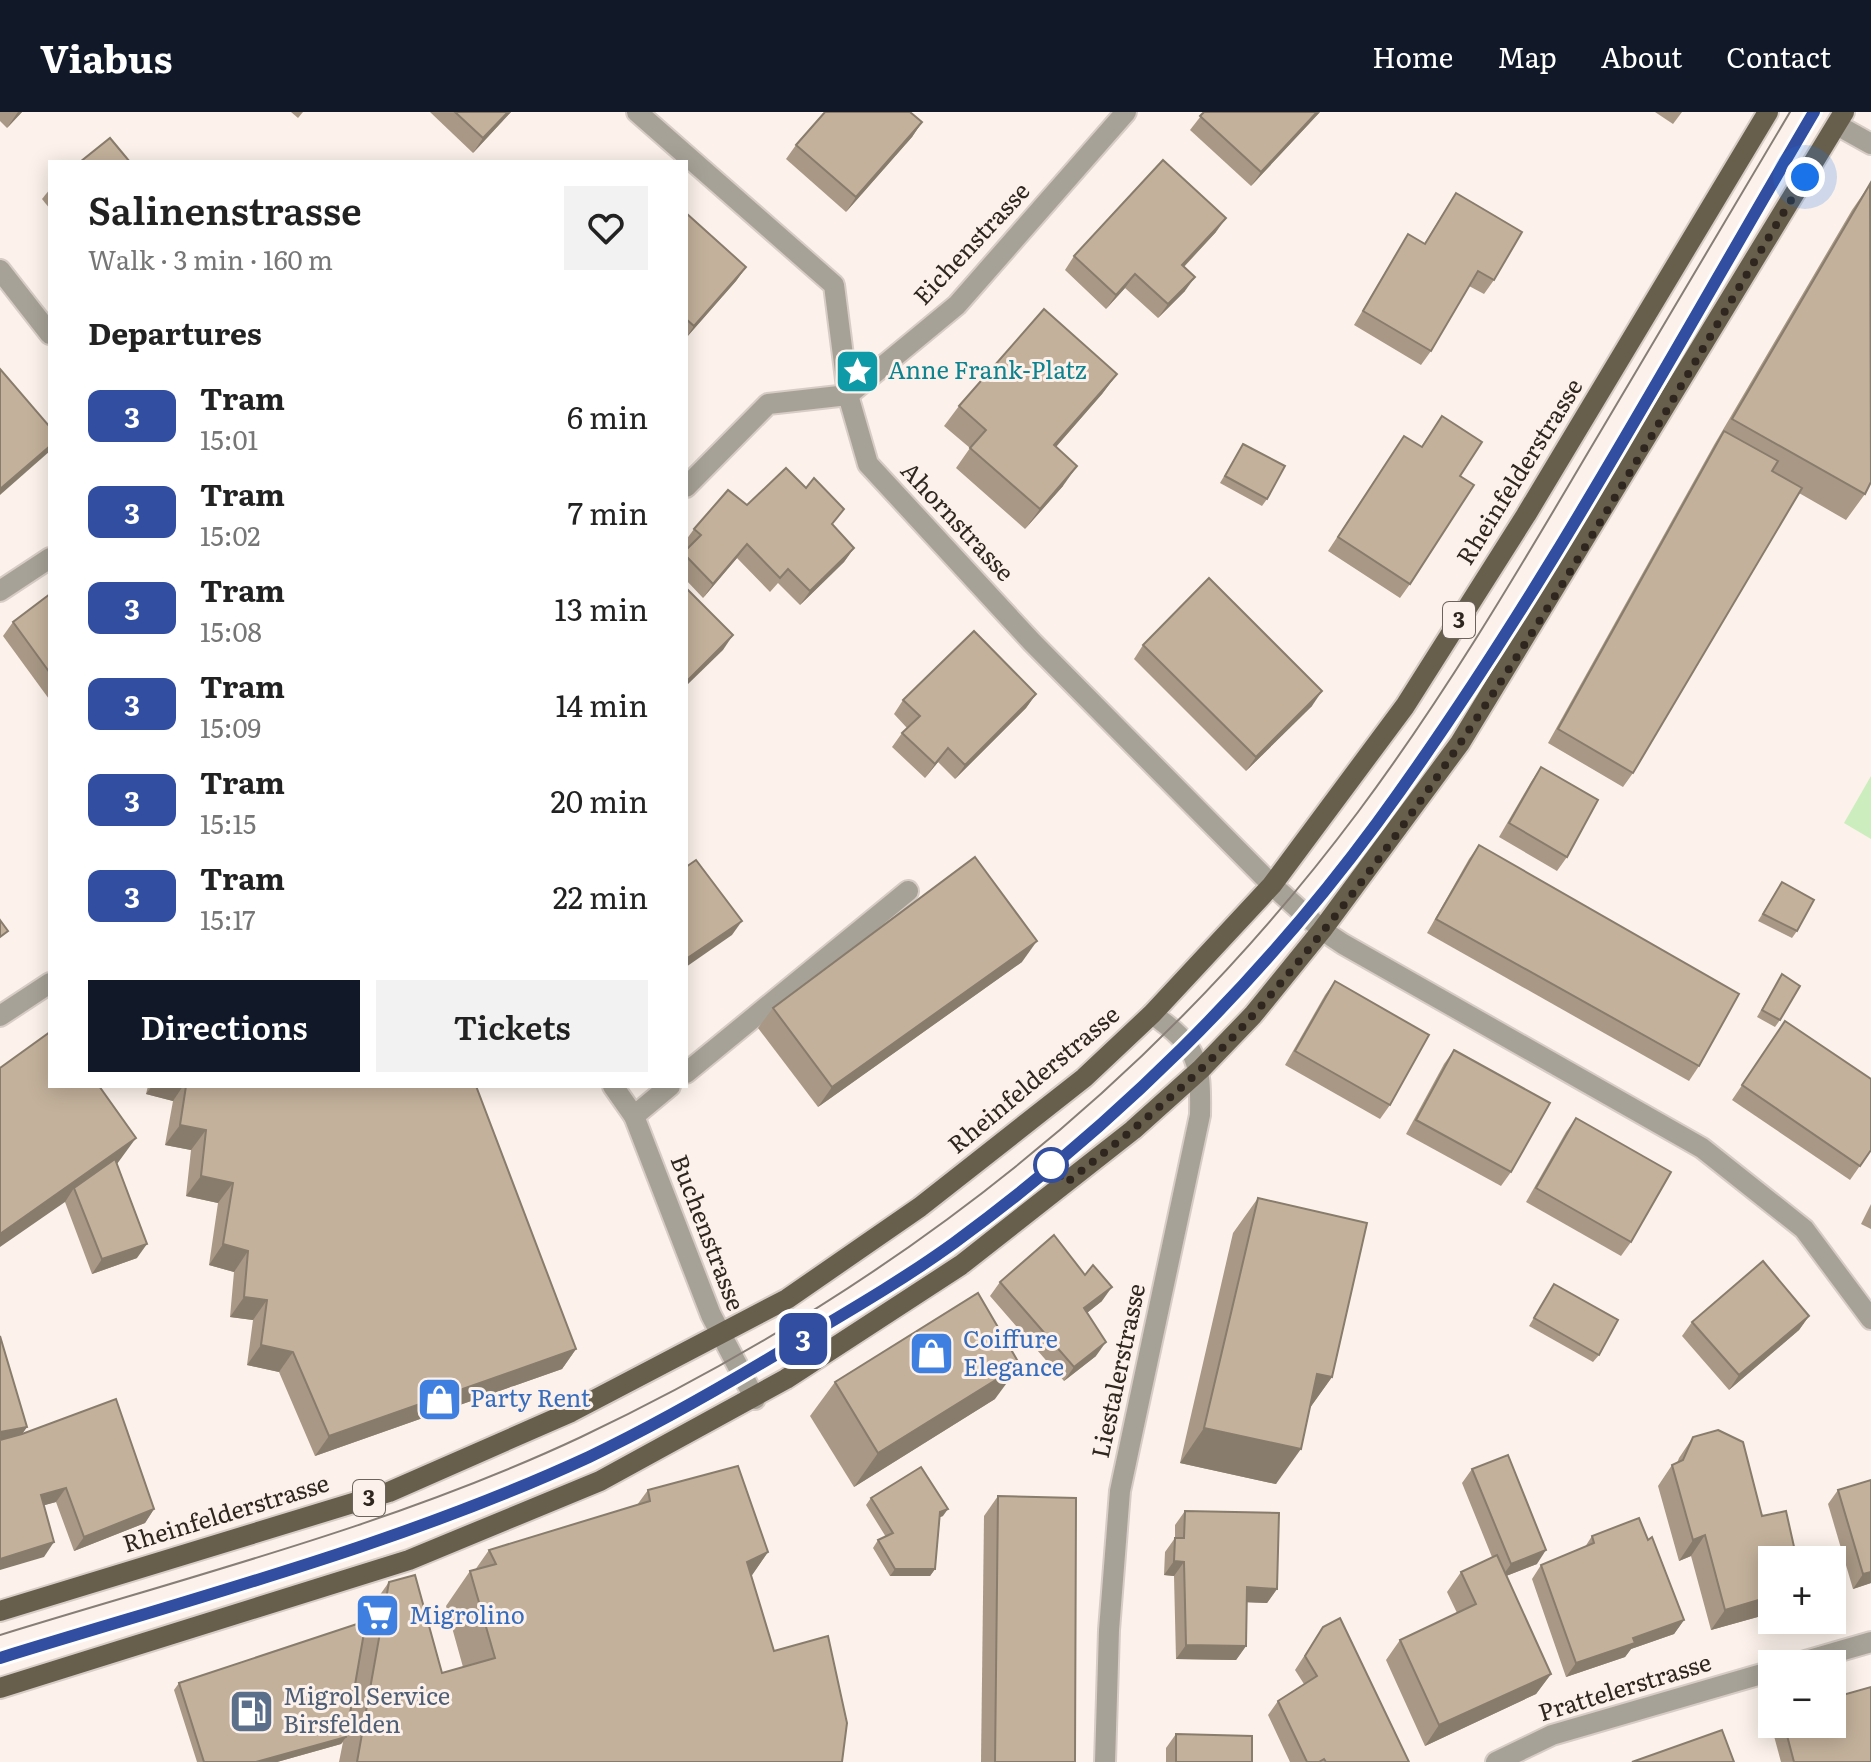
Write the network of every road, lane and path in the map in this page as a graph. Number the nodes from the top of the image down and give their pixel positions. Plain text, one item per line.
1 (637, 112) edge
2 (1126, 112) edge
3 (1768, 112) edge
4 (1840, 118) edge
5 (1871, 144) edge
6 (0, 270) edge
7 (48, 331) edge
8 (848, 395) junction
9 (688, 485) edge
10 (48, 559) edge
11 (0, 591) edge
12 (1272, 885) junction
13 (908, 891) dead end
14 (1322, 930) junction
15 (48, 984) edge
16 (1152, 1014) junction
17 (0, 1016) edge
18 (1201, 1069) junction
19 (688, 1071) edge
20 (614, 1088) edge
21 (668, 1088) edge
22 (634, 1116) junction
23 (1871, 1319) edge
24 (720, 1337) junction
25 (755, 1399) junction
26 (0, 1611) edge
27 (1871, 1642) edge
28 (1843, 1650) edge
29 (1758, 1675) edge
30 (0, 1688) edge
31 (1105, 1762) edge
32 (1496, 1762) edge

1 - 8 street, Ahornstrasse
2 - 8 street, Eichenstrasse
3 - 12 main road, Rheinfelderstrasse / 3
4 - 5 street
4 - 14 main road
6 - 7 street
8 - 9 street
8 - 12 street, Ahornstrasse
10 - 11 street
12 - 14 street, Ahornstrasse
12 - 16 main road, Rheinfelderstrasse / 3
13 - 19 street
14 - 18 main road
14 - 23 street, Ahornstrasse
15 - 17 street
16 - 18 street
16 - 24 main road, Rheinfelderstrasse / 3
18 - 25 main road
18 - 31 street, Liestalerstrasse
20 - 22 street, Buchenstrasse
21 - 22 street
22 - 24 street, Buchenstrasse
24 - 25 street, Buchenstrasse
24 - 26 main road, Rheinfelderstrasse / 3
25 - 30 main road
27 - 28 street
29 - 32 street, Prattelerstrasse

